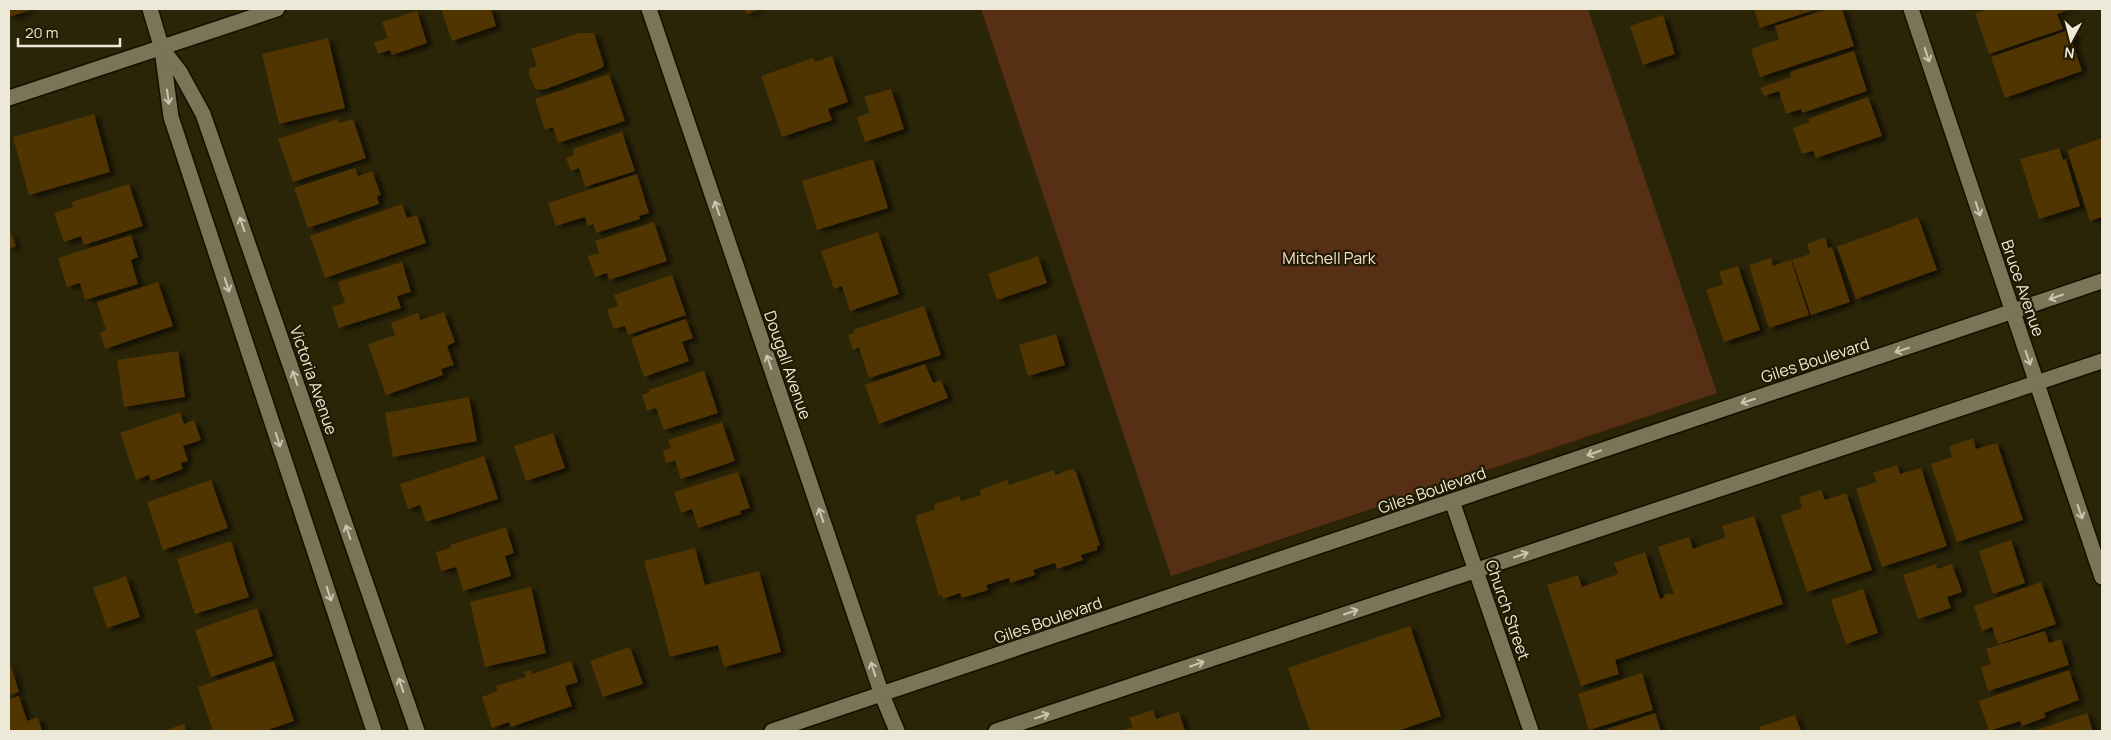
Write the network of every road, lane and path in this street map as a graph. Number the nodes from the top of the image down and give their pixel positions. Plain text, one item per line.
1 (150, 9) edge
2 (278, 9) edge
3 (649, 9) edge
4 (1911, 9) edge
5 (162, 48) junction
6 (9, 98) edge
7 (2102, 282) edge
8 (2012, 312) junction
9 (2102, 360) edge
10 (2036, 382) junction
11 (1452, 501) junction
12 (1476, 570) junction
13 (2102, 578) edge
14 (882, 695) junction
15 (374, 731) edge
16 (417, 731) edge
17 (772, 731) edge
18 (897, 731) edge
19 (996, 731) edge
20 (1531, 731) edge

1 - 5 street, Victoria Avenue
2 - 5 street
14 -> 3 street, Dougall Avenue
4 -> 8 street, Bruce Avenue
5 - 6 street
5 -> 15 street, Victoria Avenue
16 -> 5 street, Victoria Avenue
7 -> 8 street, Giles Boulevard
8 -> 10 street, Bruce Avenue
8 -> 11 street, Giles Boulevard
9 - 10 street
12 -> 10 street
10 -> 13 street, Bruce Avenue
11 - 12 street, Church Street
11 - 14 street, Giles Boulevard
19 -> 12 street
12 - 20 street, Church Street
14 - 17 street, Giles Boulevard
14 - 18 street, Dougall Avenue

